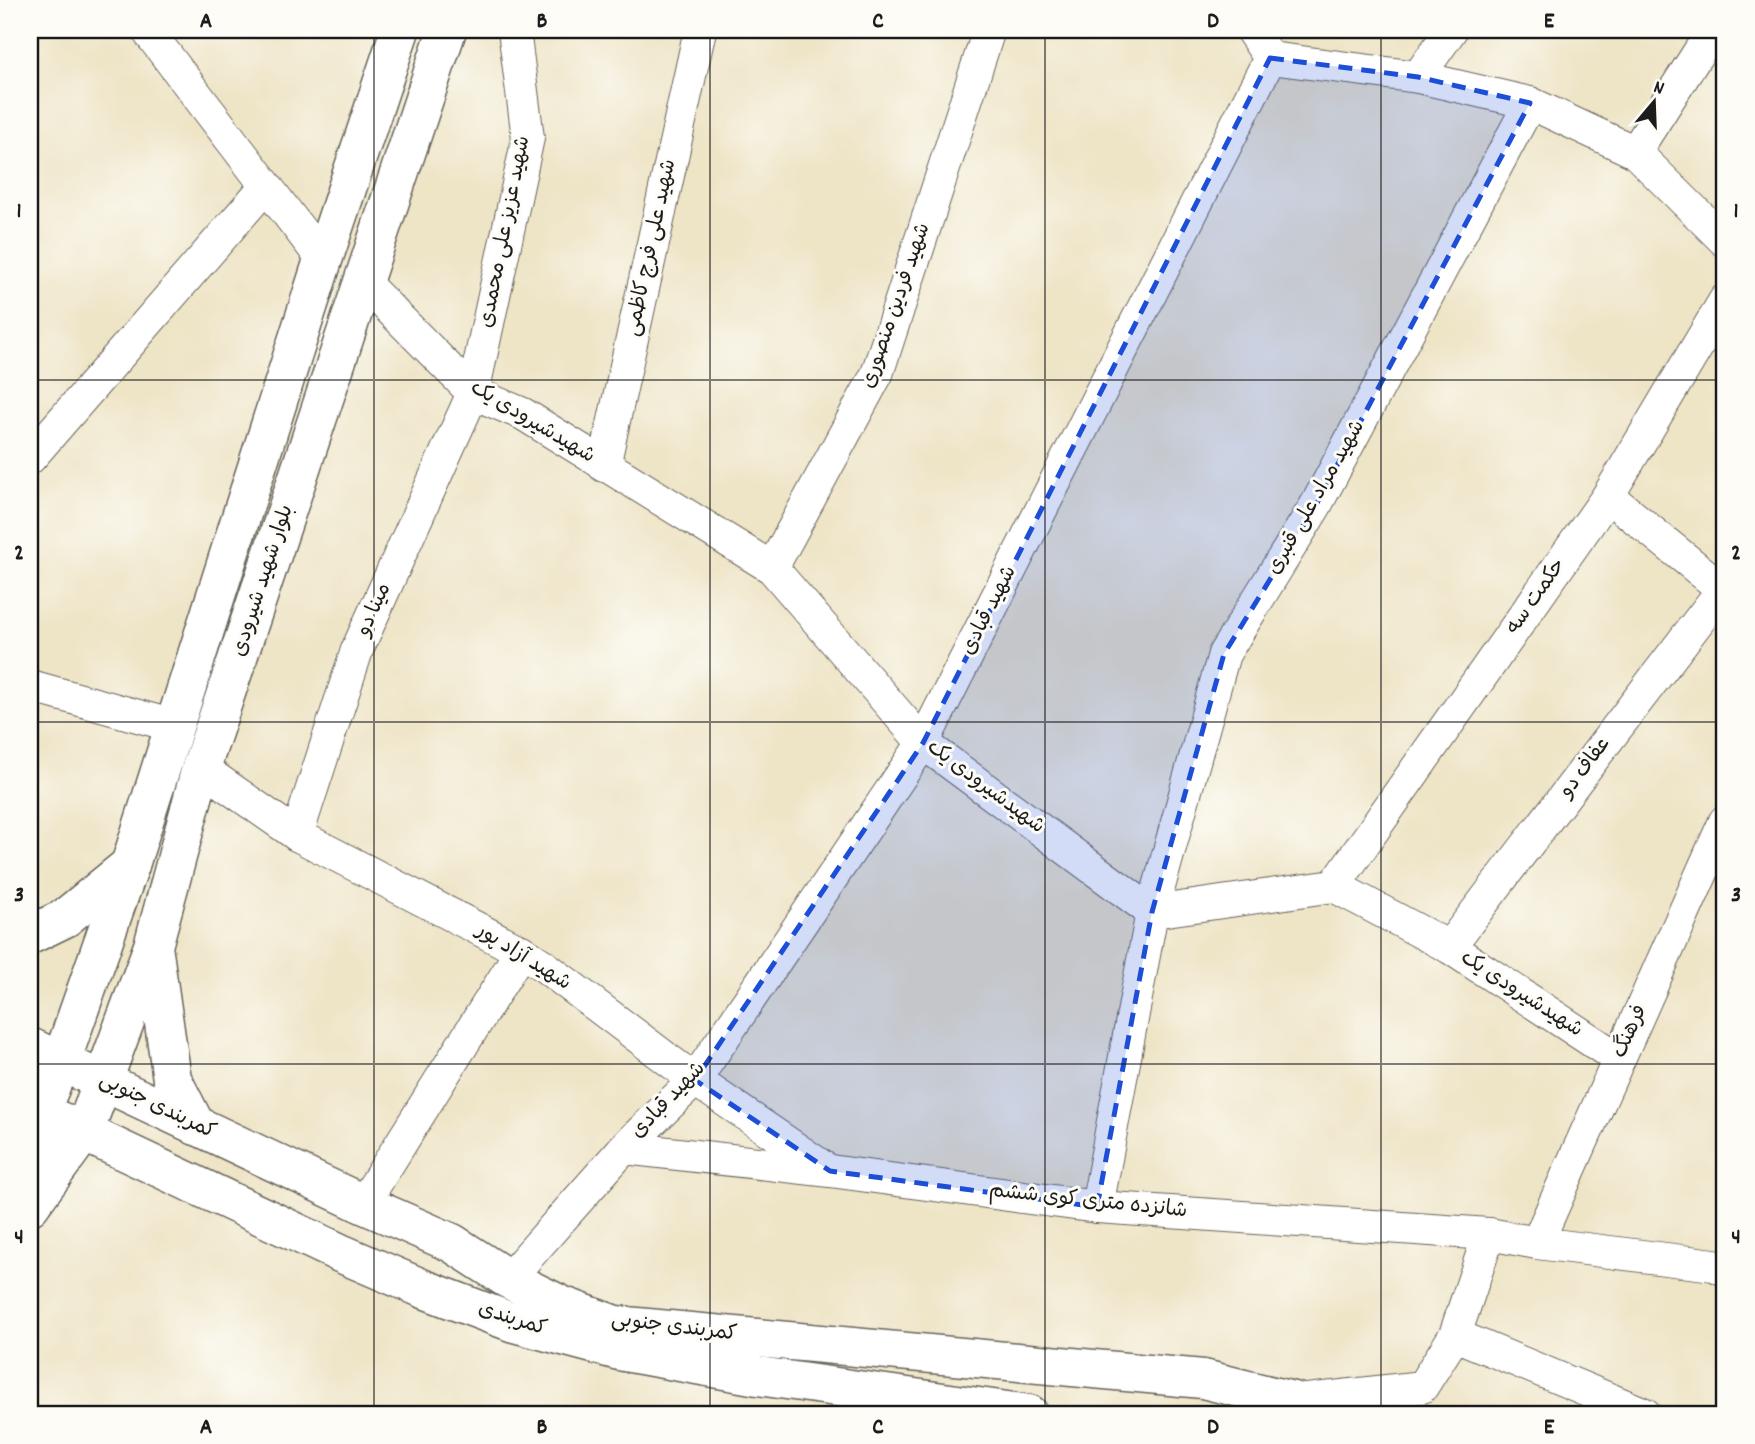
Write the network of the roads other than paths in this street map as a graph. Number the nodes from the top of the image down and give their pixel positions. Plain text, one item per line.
1 (147, 30) edge
2 (400, 30) edge
3 (447, 30) edge
4 (514, 30) edge
5 (700, 30) edge
6 (989, 30) edge
7 (1251, 30) edge
8 (1451, 30) edge
9 (1713, 30) edge
10 (1270, 58) junction
11 (1418, 77) junction
12 (1530, 103) junction
13 (1635, 152) junction
14 (266, 186) junction
15 (1725, 241) edge
16 (323, 260) junction
17 (363, 282) junction
18 (1725, 300) edge
19 (473, 393) junction
20 (30, 458) edge
21 (604, 466) junction
22 (1608, 496) junction
23 (772, 568) junction
24 (1724, 590) edge
25 (30, 685) edge
26 (174, 726) junction
27 (923, 743) junction
28 (201, 768) junction
29 (1725, 821) edge
30 (298, 835) junction
31 (130, 864) junction
32 (1334, 886) junction
33 (1152, 912) junction
34 (30, 935) edge
35 (153, 946) junction
36 (1449, 947) junction
37 (521, 951) junction
38 (46, 1055) edge
39 (1619, 1059) junction
40 (695, 1080) junction
41 (105, 1082) junction
42 (35, 1109) edge
43 (196, 1126) junction
44 (84, 1132) junction
45 (624, 1148) junction
46 (830, 1171) junction
47 (363, 1204) junction
48 (30, 1206) edge
49 (1097, 1207) junction
50 (1489, 1234) junction
51 (1536, 1243) junction
52 (1725, 1270) edge
53 (508, 1279) junction
54 (1455, 1335) junction
55 (1314, 1408) edge
56 (1029, 1414) edge
57 (1645, 1414) edge

1 - 14 street
2 - 16 main road, بلوار شهید شیرودی
3 - 17 main road, بلوار شهید شیرودی
4 - 19 street, شهید عزیز علی محمدی
5 - 21 street, شهید علی فرج کاظمی
6 - 23 street, شهید فردین منصوری
7 - 10 street
8 - 11 street
9 - 13 street
10 - 11 street
10 - 27 street, شهید قبادی
11 - 12 street
12 - 13 street
12 - 33 street, شهید مراد علی قنبری
13 - 15 street
14 - 16 street
14 - 20 street
16 - 26 main road, بلوار شهید شیرودی
17 - 19 street, شهیدشیرودی یک
17 - 28 main road, بلوار شهید شیرودی
18 - 22 street, حکمت سه
19 - 21 street, شهیدشیرودی یک
19 - 30 street, مینا دو
21 - 23 street, شهیدشیرودی یک
22 - 24 street
22 - 32 street, حکمت سه
23 - 27 street, شهیدشیرودی یک
24 - 36 street, عفاف دو
25 - 26 street
26 - 31 main road, بلوار شهید شیرودی
27 - 33 street, شهیدشیرودی یک
27 - 40 street, شهید قبادی
28 - 30 street, شهید آزاد پور
28 - 35 main road, بلوار شهید شیرودی
29 - 39 street, فرهنگ
30 - 37 street, شهید آزاد پور
31 - 34 main road
31 - 38 main road, بلوار شهید شیرودی
32 - 33 street
32 - 36 street, شهیدشیرودی یک
33 - 49 street, شهید مراد علی قنبری
35 - 41 main road, بلوار شهید شیرودی
35 - 43 main road
36 - 39 street, شهیدشیرودی یک
37 - 40 street, شهید آزاد پور
37 - 47 street
38 - 41 main road, کمربندی جنوبی
38 - 42 main road, بلوار شهید شیرودی
39 - 51 street, فرهنگ
40 - 45 street, شهید قبادی
40 - 46 street, شهید آزاد پور
41 - 43 main road, کمربندی جنوبی
41 - 44 main road, بلوار شهید شیرودی
42 - 44 main road, کمربندی
42 - 48 main road, بلوار شهید شیرودی
43 - 47 main road, کمربندی جنوبی
44 - 48 main road, بلوار شهید شیرودی
44 - 56 main road, کمربندی
45 - 46 street, شانزده متری کوی ششم
45 - 53 street
46 - 49 street, شانزده متری کوی ششم
47 - 53 main road, کمربندی جنوبی
49 - 50 street, شانزده متری کوی ششم
50 - 51 street, شانزده متری کوی ششم
50 - 54 street
51 - 52 street, شانزده متری کوی ششم
53 - 55 main road, کمربندی جنوبی
54 - 55 street
54 - 57 street

